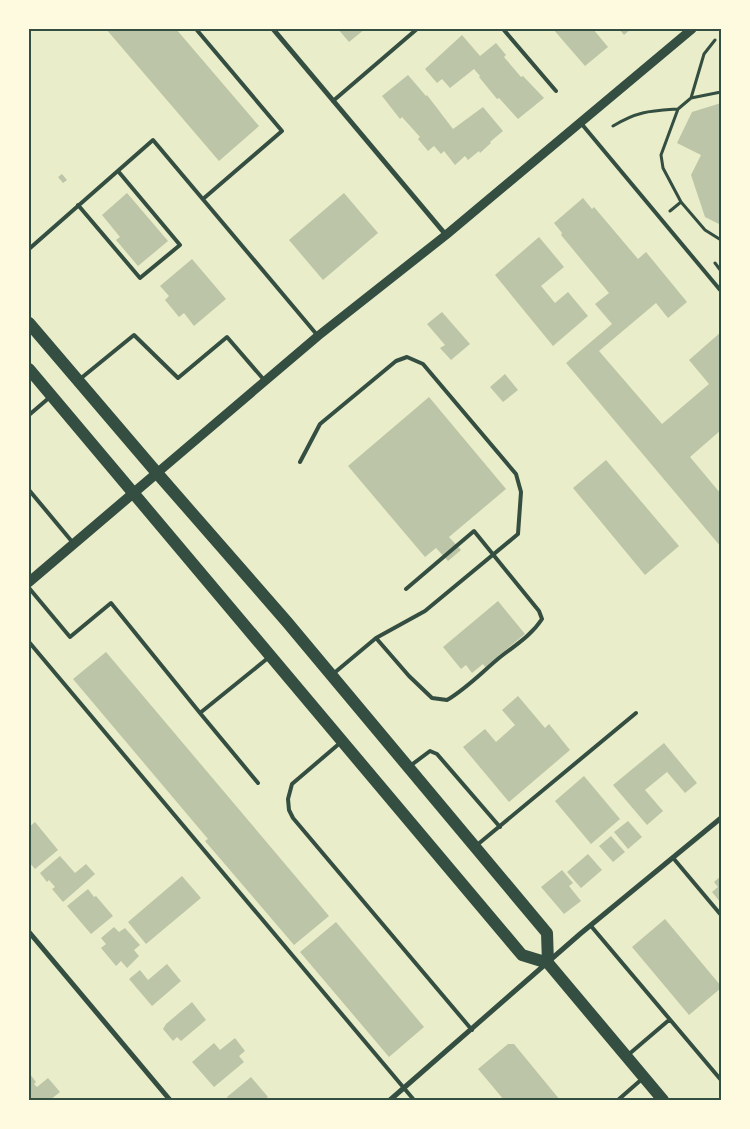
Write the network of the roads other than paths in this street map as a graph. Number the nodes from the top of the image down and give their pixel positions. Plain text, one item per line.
1 (196, 29) edge
2 (273, 29) edge
3 (417, 29) edge
4 (503, 29) edge
5 (692, 29) edge
6 (556, 91) dead end
7 (333, 101) junction
8 (580, 122) junction
9 (118, 171) junction
10 (203, 199) junction
11 (78, 205) junction
12 (446, 235) junction
13 (29, 249) edge
14 (721, 291) edge
15 (29, 323) edge
16 (318, 336) junction
17 (29, 369) edge
18 (78, 380) junction
19 (265, 381) junction
20 (52, 396) junction
21 (29, 415) edge
22 (300, 462) dead end
23 (157, 473) junction
24 (29, 490) edge
25 (133, 493) junction
26 (74, 544) junction
27 (493, 554) junction
28 (29, 582) edge
29 (29, 588) edge
30 (406, 589) dead end
31 (376, 638) junction
32 (29, 642) edge
33 (269, 656) junction
34 (332, 675) junction
35 (200, 713) junction
36 (636, 713) dead end
37 (342, 741) junction
38 (408, 767) junction
39 (258, 784) dead end
40 (721, 818) edge
41 (500, 826) junction
42 (475, 846) junction
43 (674, 859) junction
44 (721, 915) edge
45 (591, 926) junction
46 (29, 932) edge
47 (548, 963) junction
48 (670, 1020) junction
49 (472, 1030) junction
50 (626, 1057) junction
51 (643, 1077) junction
52 (721, 1080) edge
53 (404, 1088) junction
54 (170, 1100) edge
55 (390, 1100) edge
56 (414, 1100) edge
57 (618, 1100) edge
58 (663, 1100) edge

1 - 10 lane
2 - 7 street
3 - 7 lane
4 - 6 lane
5 - 8 street
7 - 12 street
8 - 12 street
8 - 14 lane
9 - 10 lane
9 - 11 lane
9 - 11 lane
10 - 16 lane
11 - 13 lane
12 - 16 street
15 - 18 main road
16 - 19 street
17 - 20 main road
18 - 19 lane
18 - 23 main road
19 - 23 street
20 - 21 lane
20 - 25 main road
22 - 27 lane
23 - 25 main road
23 - 34 main road
24 - 26 lane
25 - 26 main road
25 - 33 main road
26 - 28 main road
27 - 30 lane
27 - 31 lane
27 - 31 lane
29 - 35 lane
31 - 34 lane
32 - 53 lane
33 - 35 lane
33 - 37 main road
34 - 38 main road
35 - 39 lane
36 - 41 lane
37 - 47 main road
37 - 49 lane
38 - 41 lane
38 - 42 main road
40 - 43 street
41 - 42 lane
42 - 47 main road
43 - 44 lane
43 - 45 street
45 - 47 street
45 - 48 lane
46 - 54 street
47 - 49 street
47 - 50 main road
48 - 50 lane
48 - 52 lane
49 - 53 street
50 - 51 main road
51 - 57 lane
51 - 58 main road
53 - 55 street
53 - 56 lane

